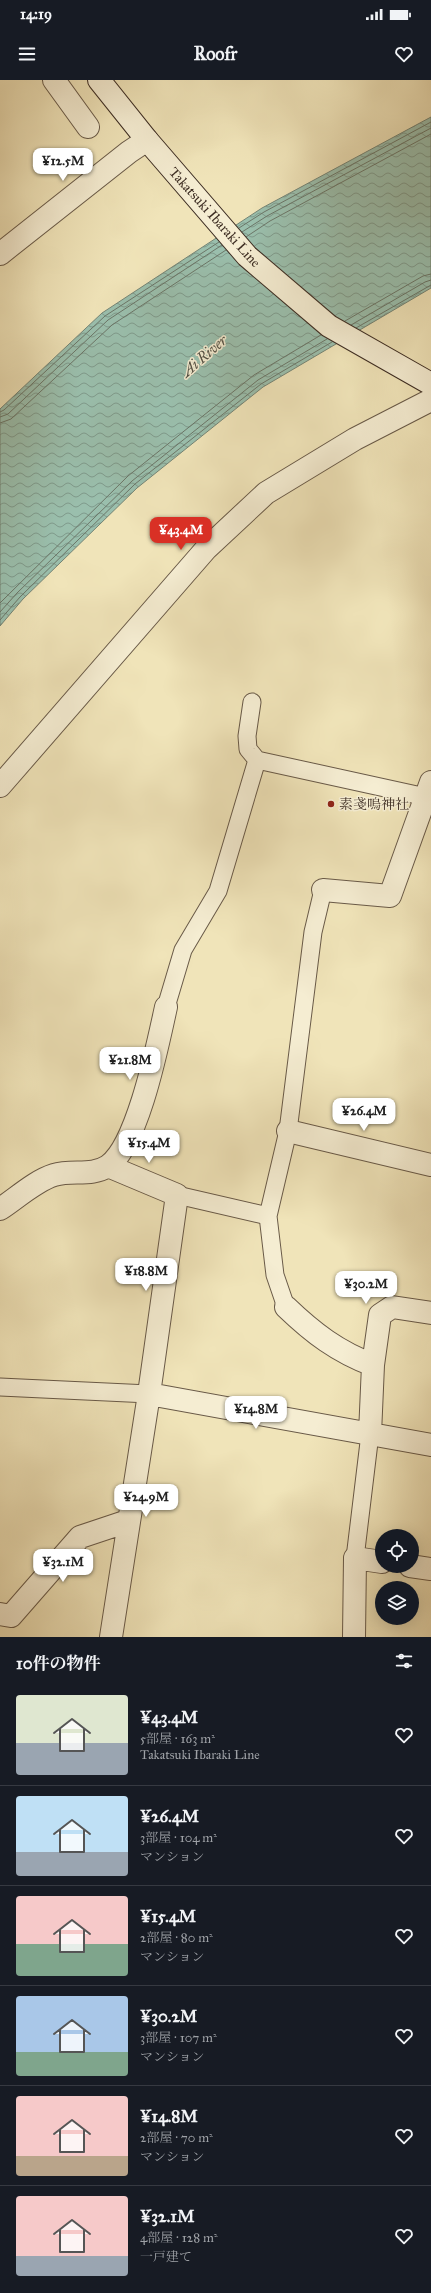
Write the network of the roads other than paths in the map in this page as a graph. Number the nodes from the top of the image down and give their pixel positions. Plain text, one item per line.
1 (54, 80) edge
2 (99, 80) edge
3 (88, 127) dead end
4 (147, 140) junction
5 (0, 254) edge
6 (431, 384) edge
7 (431, 400) edge
8 (252, 702) dead end
9 (257, 760) junction
10 (0, 786) edge
11 (428, 790) edge
12 (323, 890) joint
13 (166, 1007) joint
14 (288, 1131) junction
15 (431, 1165) edge
16 (108, 1166) junction
17 (177, 1195) junction
18 (0, 1209) edge
19 (268, 1216) junction
20 (286, 1307) joint
21 (431, 1313) edge
22 (373, 1365) junction
23 (0, 1387) edge
24 (149, 1394) junction
25 (370, 1434) junction
26 (431, 1445) edge
27 (128, 1521) junction
28 (355, 1558) junction
29 (375, 1561) edge
30 (419, 1567) edge
31 (431, 1569) edge
32 (0, 1614) edge
33 (111, 1637) edge
34 (354, 1637) edge

1 - 3 street
2 - 4 street, Takatsuki Ibaraki Line
4 - 5 street
4 - 6 street, Takatsuki Ibaraki Line
7 - 10 street
8 - 9 lane
9 - 11 lane
9 - 13 lane
11 - 12 street
12 - 14 lane
13 - 16 street
14 - 15 street
14 - 19 lane
16 - 17 street
16 - 18 street
17 - 19 lane
17 - 24 street
19 - 20 lane
20 - 22 street
21 - 22 street
22 - 25 street
23 - 24 lane
24 - 25 street
24 - 27 street
25 - 26 street
25 - 28 lane
27 - 32 street
27 - 33 street
28 - 29 street
28 - 34 street
30 - 31 street

